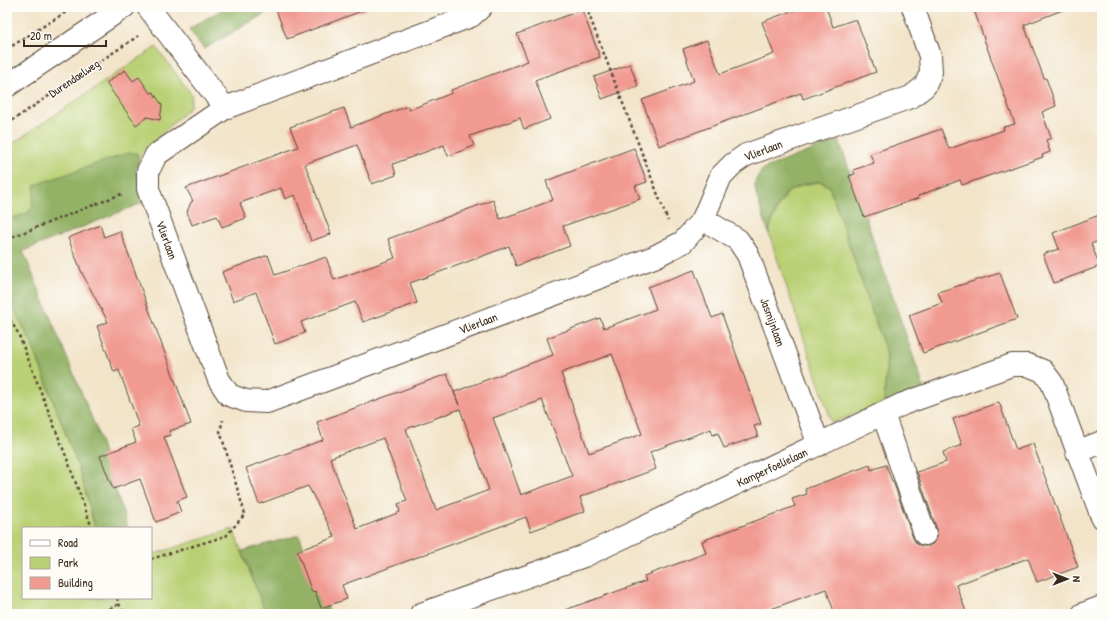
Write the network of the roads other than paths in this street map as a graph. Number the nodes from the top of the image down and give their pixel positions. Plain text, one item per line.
1 (124, 7) edge
2 (481, 7) edge
3 (913, 7) edge
4 (153, 14) edge
5 (7, 86) edge
6 (225, 108) junction
7 (703, 219) junction
8 (883, 414) junction
9 (1102, 442) edge
10 (819, 445) junction
11 (1077, 452) junction
12 (1102, 517) edge
13 (925, 534) dead end
14 (1102, 607) edge
15 (421, 614) edge
16 (1083, 614) edge

1 - 5 street
2 - 6 street, Vlierlaan
3 - 7 street, Vlierlaan
4 - 6 street
6 - 7 street, Vlierlaan
7 - 10 street, Jasmijnlaan
8 - 10 street, Kamperfoelielaan
8 - 11 street, Kamperfoelielaan
8 - 13 street
9 - 11 street
10 - 15 street, Kamperfoelielaan
11 - 12 street, Kamperfoelielaan
14 - 16 street

